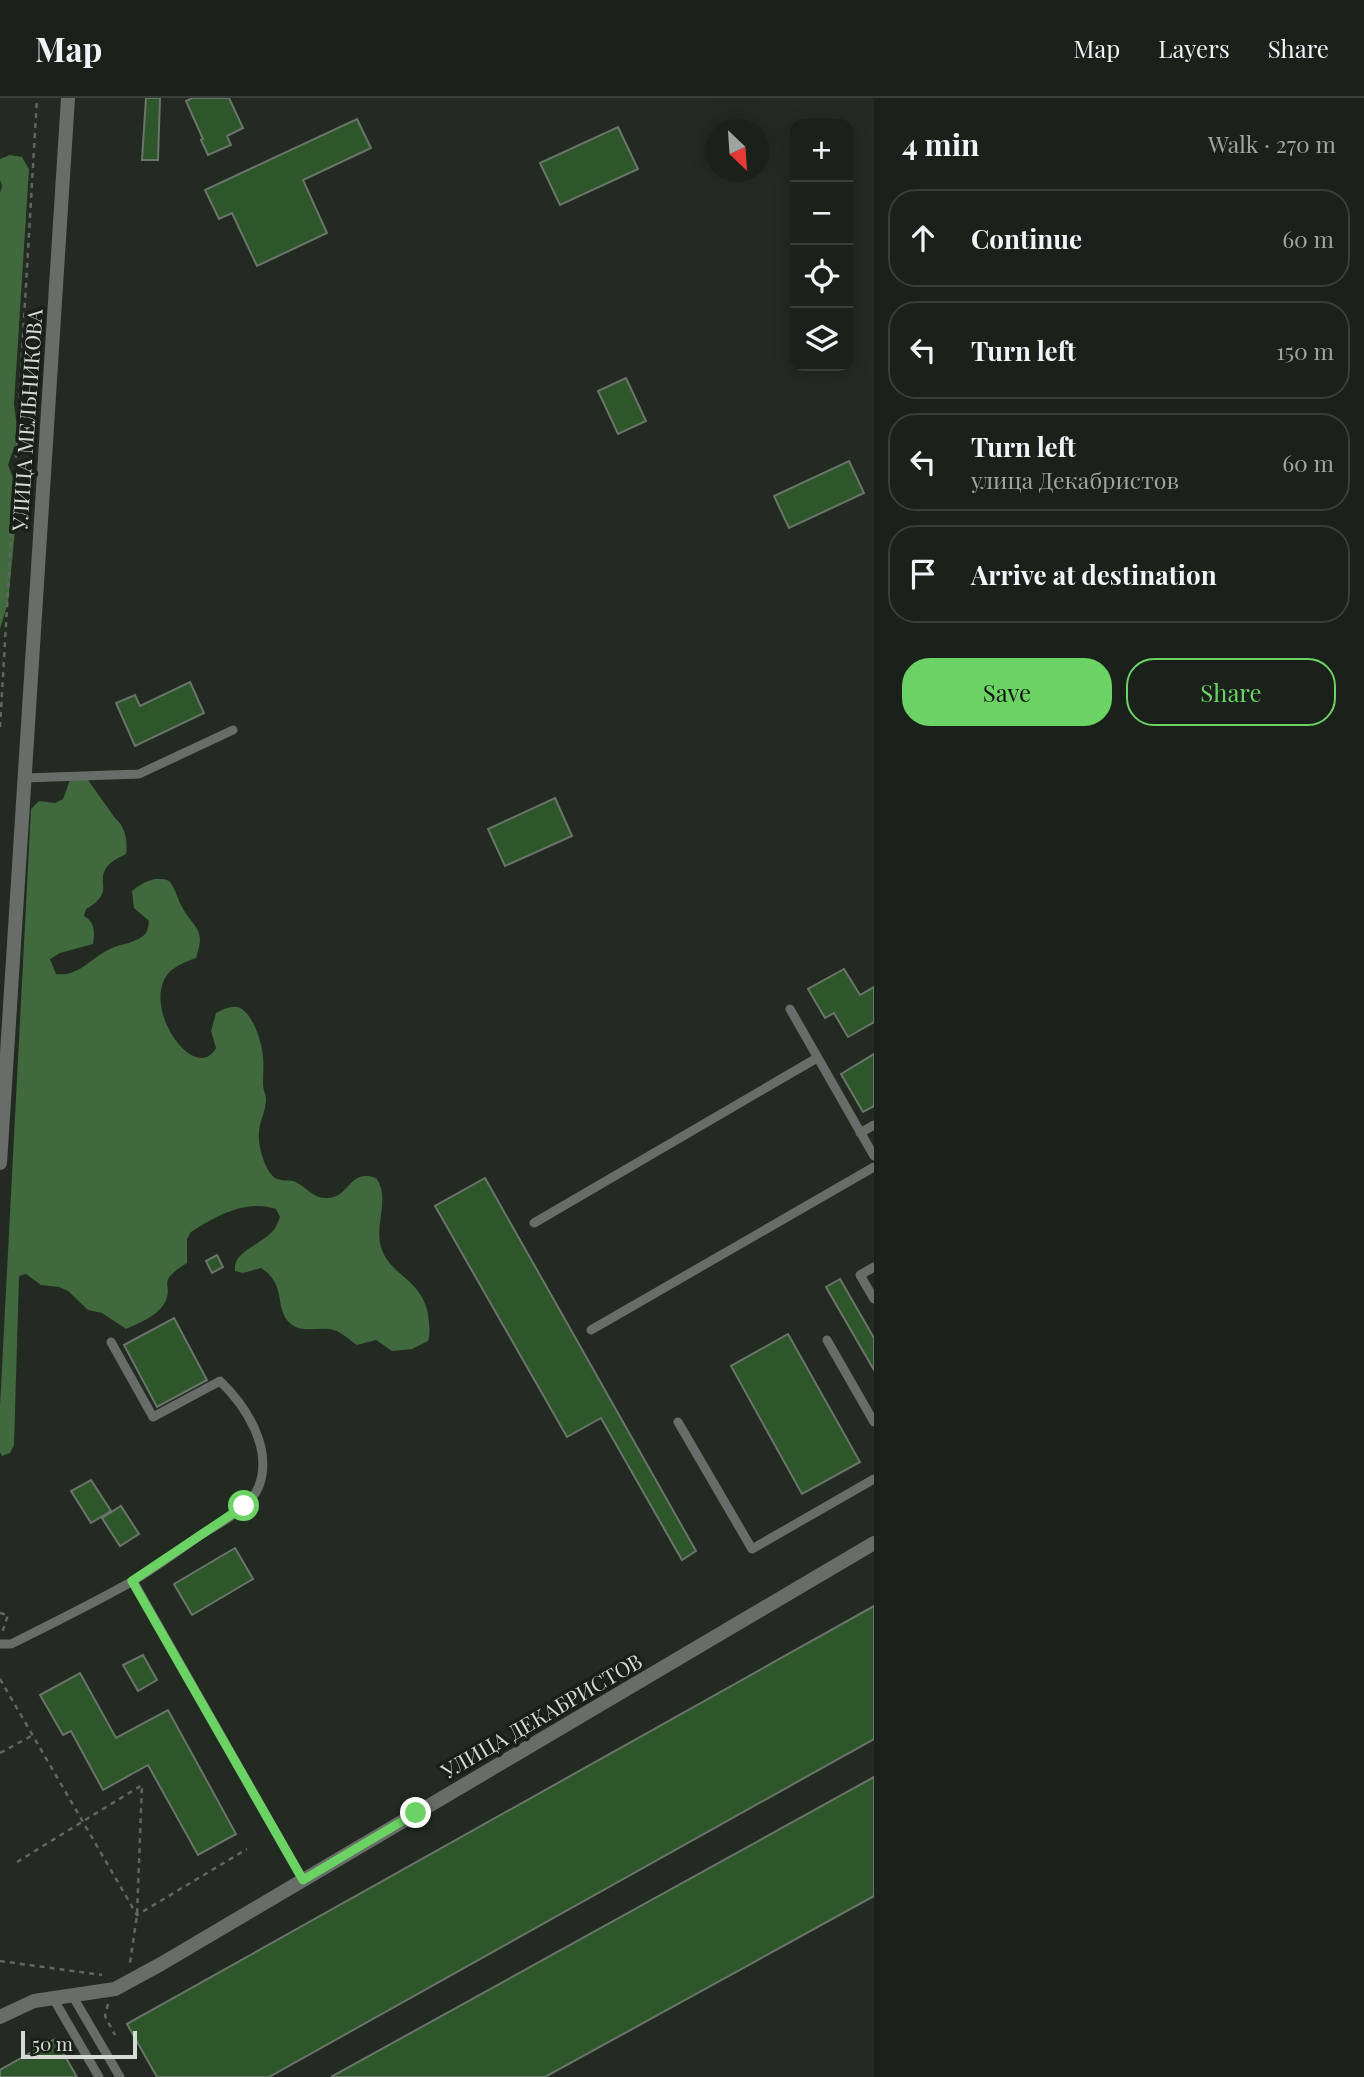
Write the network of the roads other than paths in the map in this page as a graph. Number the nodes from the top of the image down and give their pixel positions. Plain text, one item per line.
1 (68, 98) edge
2 (233, 730) dead end
3 (25, 778) junction
4 (790, 1009) dead end
5 (817, 1058) junction
6 (874, 1125) edge
7 (860, 1133) junction
8 (874, 1156) edge
9 (0, 1163) edge
10 (874, 1167) edge
11 (534, 1223) dead end
12 (874, 1267) edge
13 (874, 1298) edge
14 (591, 1330) dead end
15 (827, 1340) dead end
16 (111, 1342) dead end
17 (678, 1422) dead end
18 (874, 1422) edge
19 (874, 1479) edge
20 (874, 1543) edge
21 (132, 1581) junction
22 (0, 1642) edge
23 (303, 1880) junction
24 (72, 1995) junction
25 (53, 1998) junction
26 (0, 2017) edge
27 (99, 2077) edge
28 (120, 2077) edge

1 - 3 street, УЛИЦА МЕЛЬНИКОВА
2 - 3 lane
3 - 9 street, УЛИЦА МЕЛЬНИКОВА
4 - 5 lane
5 - 7 lane
5 - 11 lane
6 - 7 lane
7 - 8 lane
10 - 14 lane
12 - 13 lane
15 - 18 lane
16 - 21 lane
17 - 19 lane
20 - 23 street, УЛИЦА ДЕКАБРИСТОВ
21 - 22 lane
21 - 23 lane
23 - 24 street, УЛИЦА ДЕКАБРИСТОВ
24 - 25 street, УЛИЦА ДЕКАБРИСТОВ
24 - 28 lane
25 - 26 street, УЛИЦА ДЕКАБРИСТОВ
25 - 27 lane

